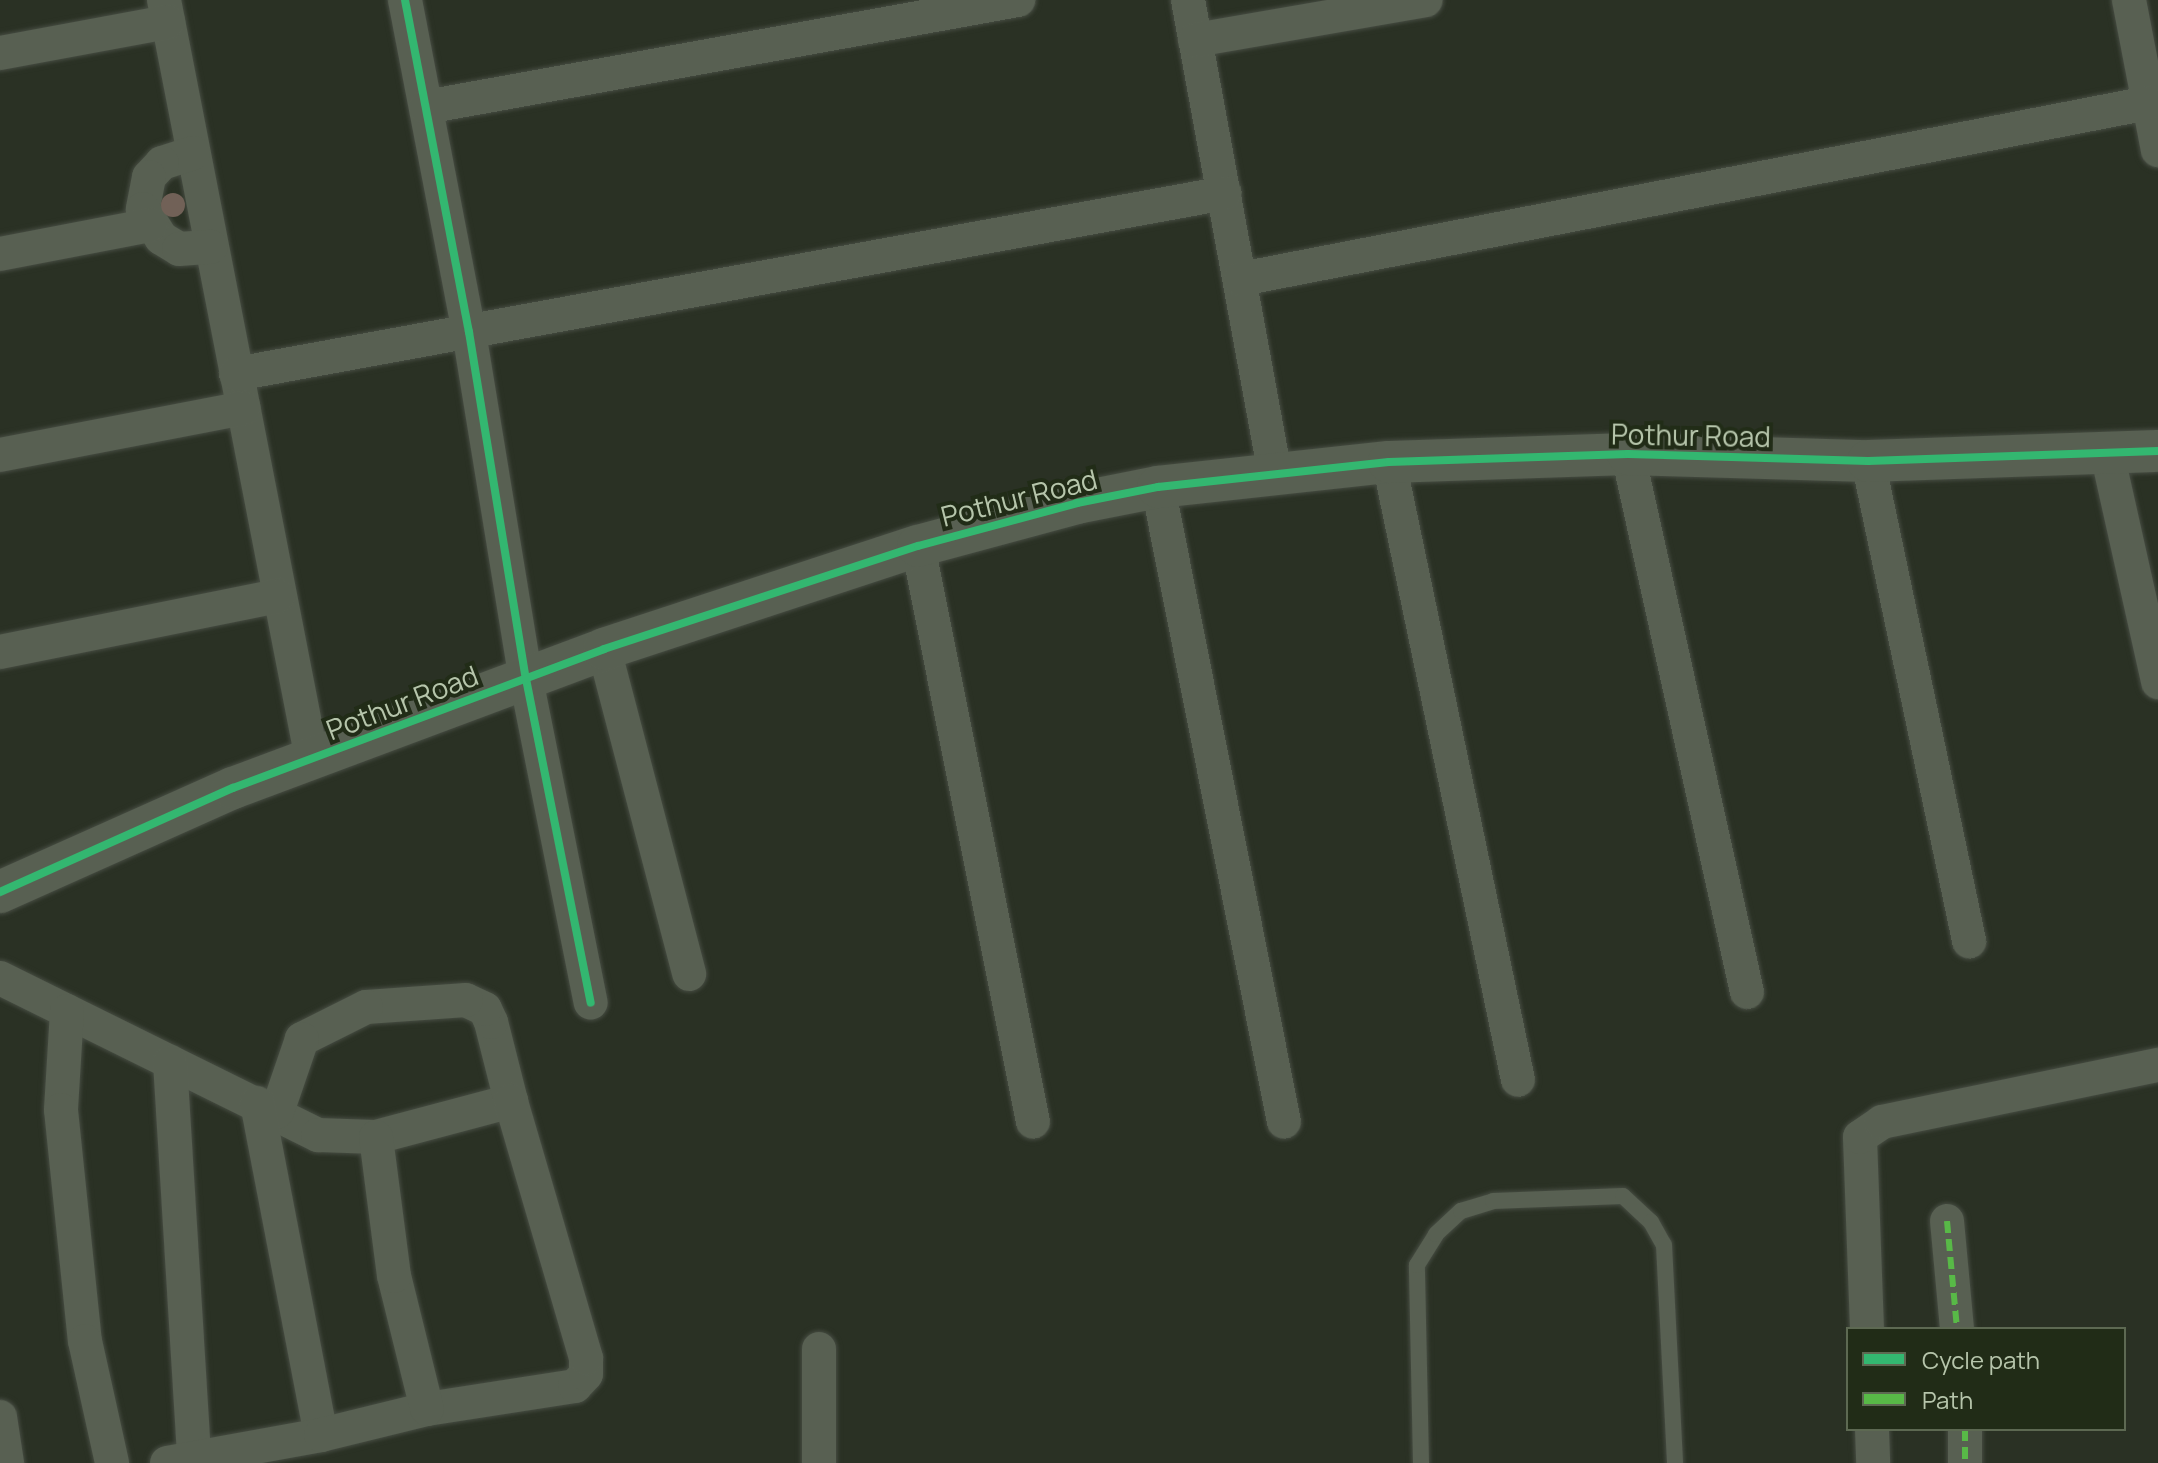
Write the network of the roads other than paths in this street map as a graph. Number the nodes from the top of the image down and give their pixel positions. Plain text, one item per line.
1 (405, 0) edge
2 (1018, 0) edge
3 (1188, 0) edge
4 (1426, 0) edge
5 (2129, 0) edge
6 (166, 11) edge
7 (1195, 40) junction
8 (0, 53) edge
9 (2148, 103) junction
10 (426, 107) junction
11 (2158, 150) edge
12 (193, 153) junction
13 (1225, 193) junction
14 (150, 225) junction
15 (211, 247) junction
16 (0, 254) edge
17 (1241, 279) junction
18 (469, 332) junction
19 (236, 374) junction
20 (243, 408) junction
21 (2158, 451) edge
22 (2107, 453) junction
23 (1628, 454) junction
24 (0, 455) edge
25 (1868, 461) junction
26 (1389, 462) junction
27 (1275, 472) junction
28 (1158, 487) junction
29 (918, 546) junction
30 (278, 596) junction
31 (604, 649) junction
32 (0, 652) edge
33 (526, 679) junction
34 (2158, 682) edge
35 (312, 759) junction
36 (0, 892) edge
37 (1969, 942) dead end
38 (689, 974) dead end
39 (0, 978) edge
40 (1747, 992) dead end
41 (591, 1003) dead end
42 (67, 1011) junction
43 (170, 1062) junction
44 (2158, 1065) edge
45 (1518, 1080) dead end
46 (511, 1101) junction
47 (267, 1108) junction
48 (1033, 1122) dead end
49 (1284, 1122) dead end
50 (376, 1137) junction
51 (1947, 1221) dead end
52 (1867, 1327) edge
53 (1957, 1327) edge
54 (819, 1349) dead end
55 (427, 1409) junction
56 (0, 1417) edge
57 (1872, 1431) edge
58 (1965, 1431) edge
59 (321, 1435) junction
60 (180, 1459) edge
61 (7, 1463) edge
62 (112, 1463) edge
63 (819, 1463) edge
64 (1421, 1463) edge
65 (1675, 1463) edge
66 (1873, 1463) edge
67 (1965, 1463) edge

1 - 10 street
2 - 10 street
3 - 7 street
4 - 7 street
5 - 9 street
6 - 8 street
6 - 12 street
7 - 13 street
9 - 11 street
9 - 17 street
10 - 18 street
12 - 14 street
12 - 15 street
13 - 17 street
13 - 18 street
14 - 15 street
14 - 16 street
15 - 19 street
17 - 27 street
18 - 19 street
18 - 33 street
19 - 20 street
20 - 24 street
20 - 30 street
21 - 22 street, Pothur Road
22 - 25 street, Pothur Road
22 - 34 street
23 - 25 street, Pothur Road
23 - 26 street, Pothur Road
23 - 40 street
25 - 37 street
26 - 27 street, Pothur Road
26 - 45 street
27 - 28 street, Pothur Road
28 - 29 street, Pothur Road
28 - 49 street
29 - 31 street, Pothur Road
29 - 48 street
30 - 32 street
30 - 35 street
31 - 33 street, Pothur Road
31 - 38 street
33 - 35 street, Pothur Road
33 - 41 street
35 - 36 street, Pothur Road
39 - 42 street
42 - 43 street
42 - 62 street
43 - 47 street
43 - 60 street
44 - 52 street
46 - 47 street
46 - 50 street
46 - 55 street
47 - 50 street
47 - 59 street
50 - 55 street
51 - 53 street
54 - 63 street
55 - 59 street
56 - 61 street
57 - 66 street
58 - 67 street
59 - 60 street
64 - 65 lane

